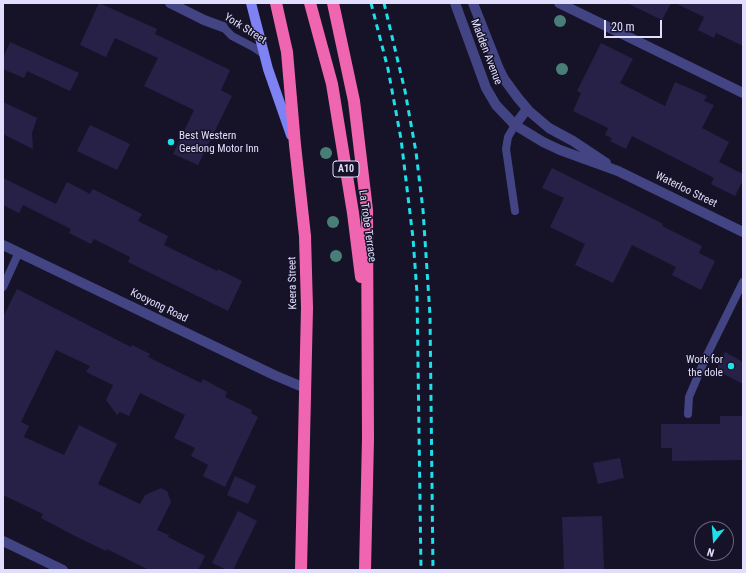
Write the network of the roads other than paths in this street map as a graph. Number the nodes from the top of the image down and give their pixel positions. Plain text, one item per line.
1 (170, 3) edge
2 (251, 3) edge
3 (276, 3) edge
4 (310, 3) edge
5 (333, 3) edge
6 (455, 3) edge
7 (473, 3) edge
8 (559, 3) edge
9 (224, 27) joint
10 (265, 55) junction
11 (743, 93) edge
12 (527, 109) junction
13 (515, 125) junction
14 (295, 145) junction
15 (618, 171) junction
16 (516, 211) dead end
17 (743, 232) edge
18 (3, 245) edge
19 (19, 252) junction
20 (743, 282) edge
21 (3, 287) edge
22 (368, 337) junction
23 (305, 388) junction
24 (688, 414) dead end
25 (3, 541) edge
26 (63, 570) edge
27 (301, 570) edge
28 (364, 570) edge

1 - 9 street, York Street
2 - 10 street, Keera Street
3 - 14 highway
4 - 22 highway, La Trobe Terrace / A10
5 - 22 highway
6 - 13 street, Madden Avenue
7 - 12 street, Madden Avenue
8 - 11 street
9 - 10 lane, York Street
10 - 14 street, Keera Street
12 - 13 street
12 - 15 street, Waterloo Street
13 - 15 street, Waterloo Street
13 - 16 lane
14 - 23 highway, Keera Street
15 - 17 street, Waterloo Street
18 - 19 street, Kooyong Road
19 - 21 lane
19 - 23 street, Kooyong Road
20 - 24 lane
22 - 28 highway, A10
23 - 27 highway, Keera Street
25 - 26 street

